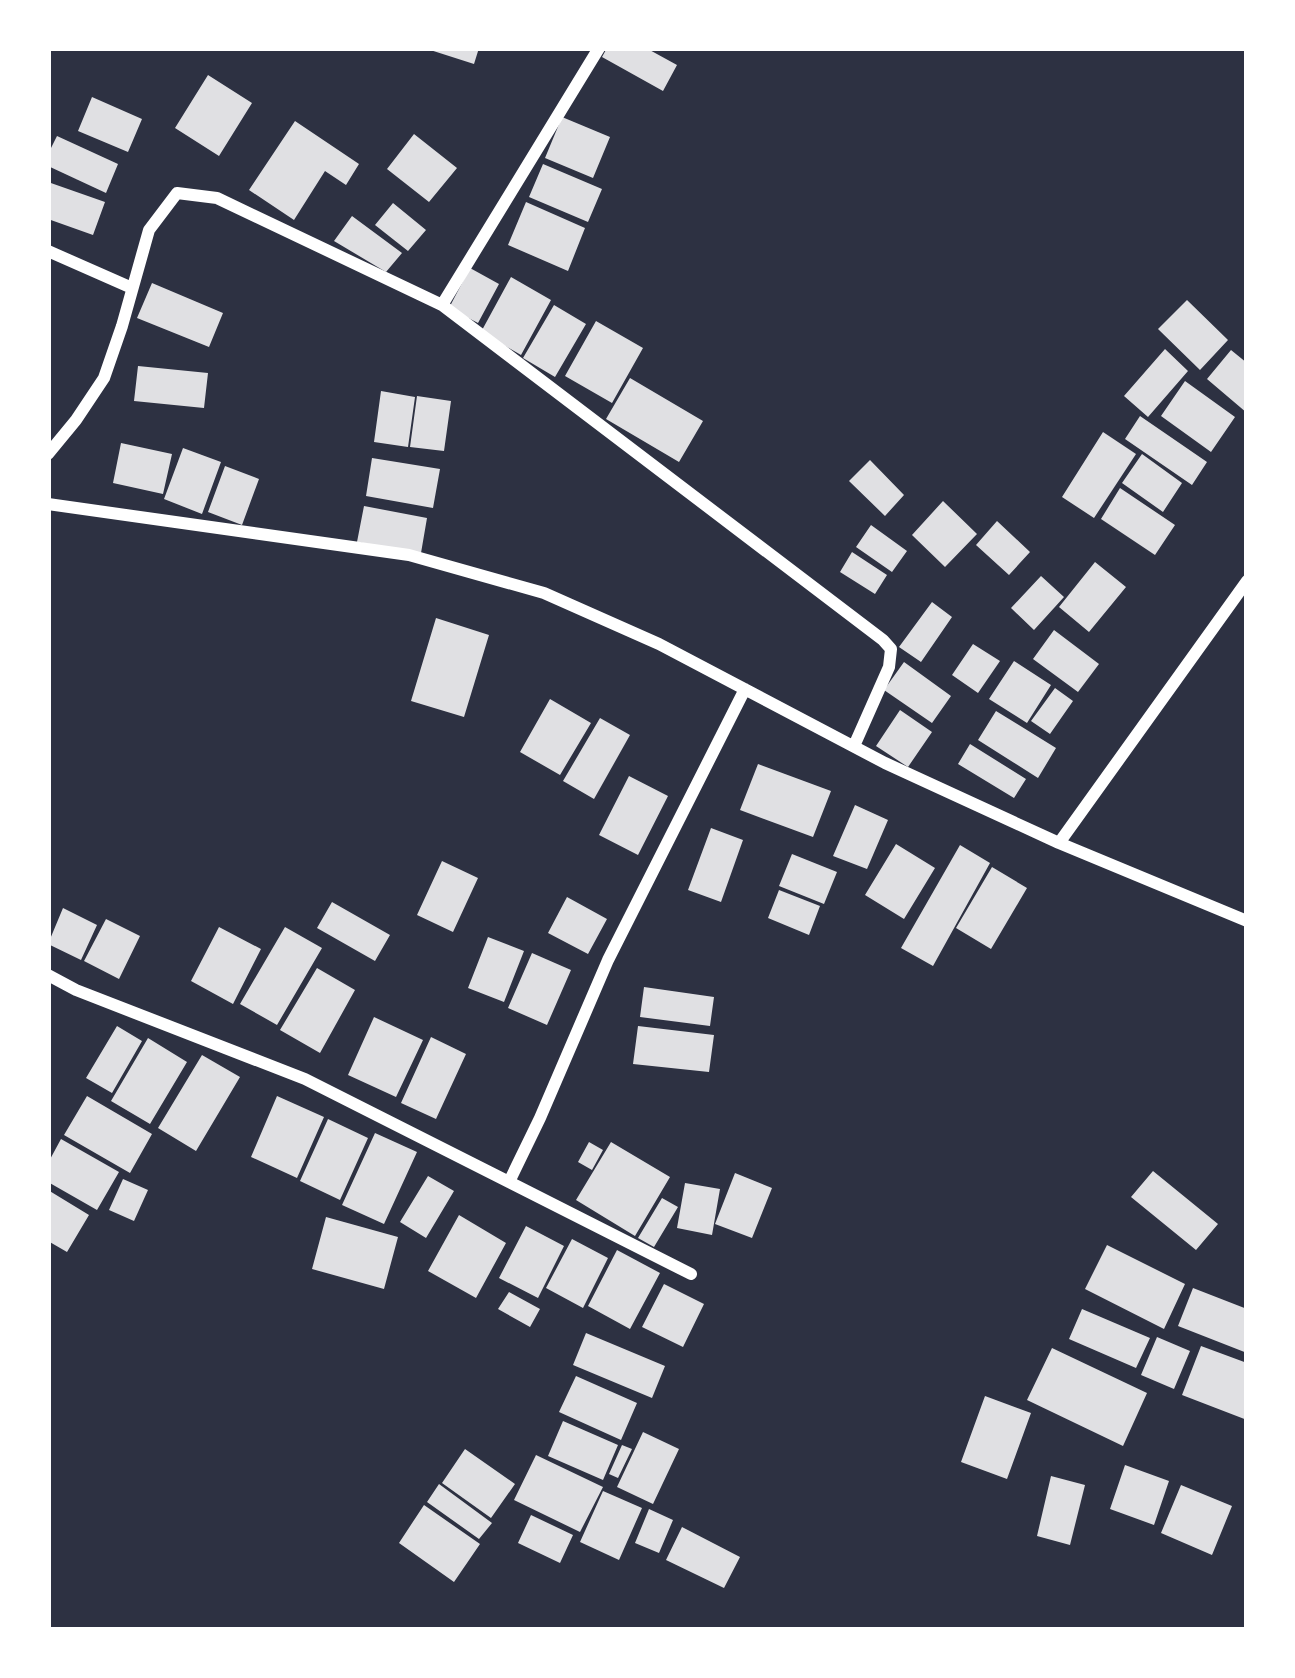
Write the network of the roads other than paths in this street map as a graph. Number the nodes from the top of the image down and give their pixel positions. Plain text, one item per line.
1 (599, 48) edge
2 (48, 251) edge
3 (133, 288) junction
4 (442, 304) junction
5 (48, 454) edge
6 (48, 504) edge
7 (1247, 581) edge
8 (746, 689) junction
9 (854, 746) junction
10 (1059, 843) junction
11 (1247, 921) edge
12 (48, 975) edge
13 (509, 1182) junction
14 (691, 1274) dead end

1 - 4 street
2 - 3 street
3 - 4 street
3 - 5 street
4 - 9 street
6 - 8 street
7 - 10 street
8 - 9 street
8 - 13 street
9 - 10 street
10 - 11 street
12 - 13 street
13 - 14 street

